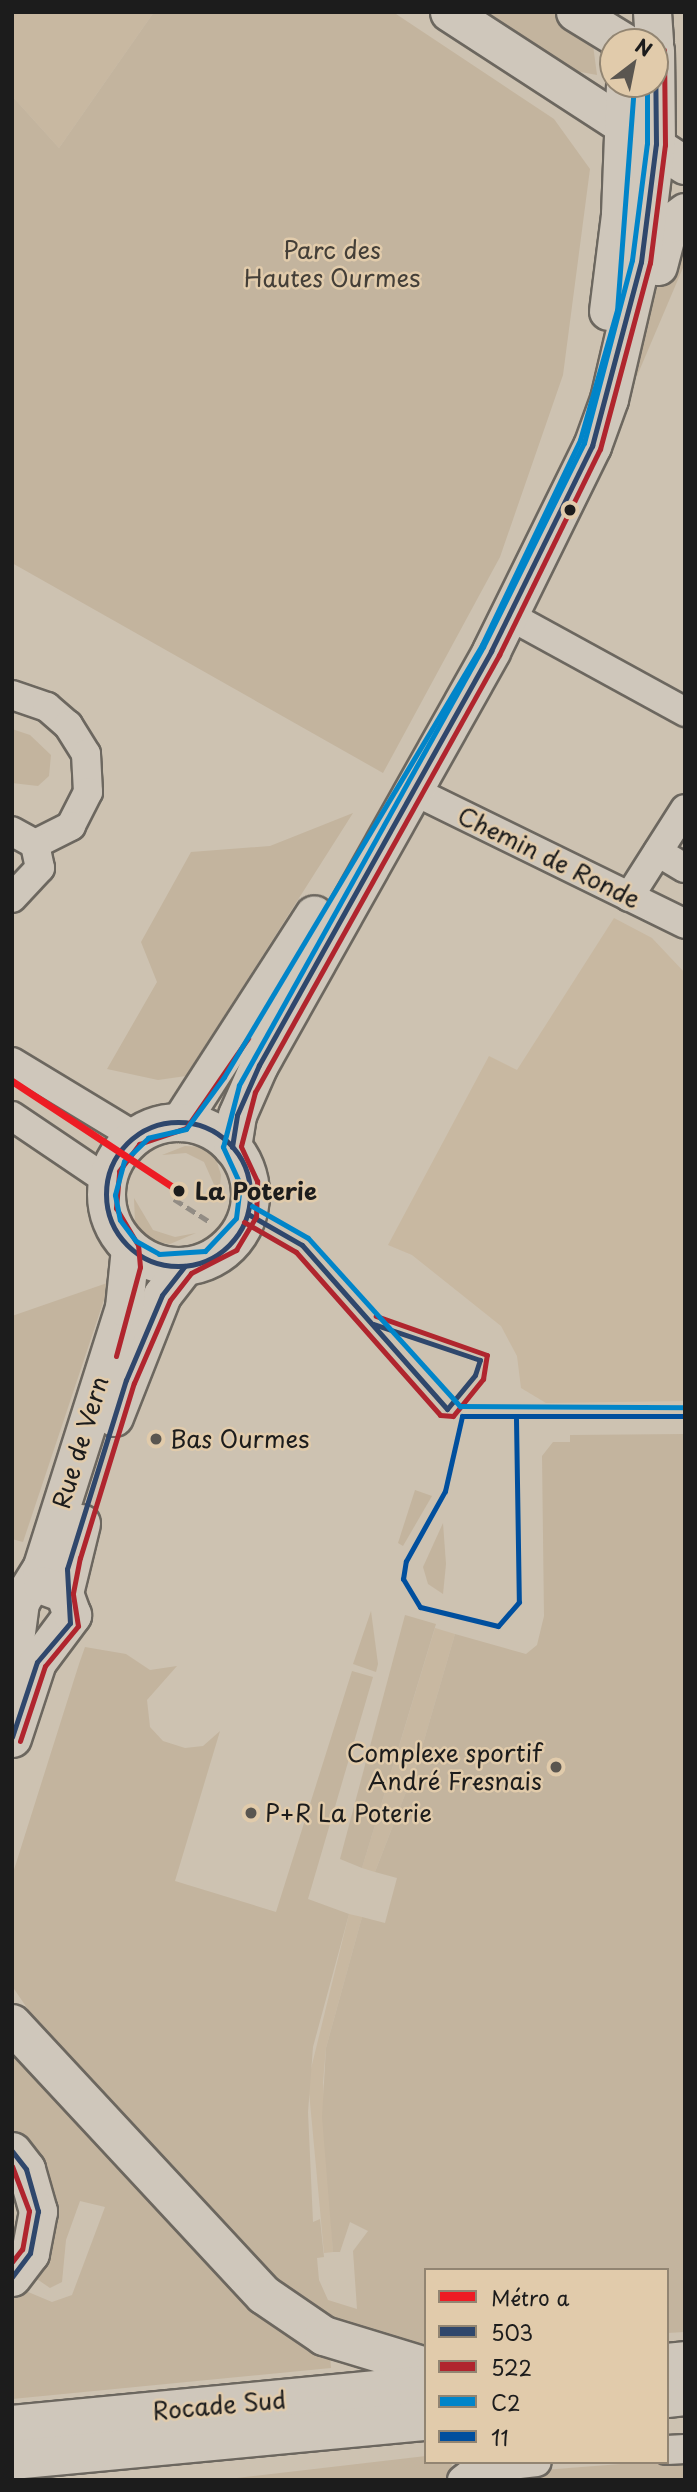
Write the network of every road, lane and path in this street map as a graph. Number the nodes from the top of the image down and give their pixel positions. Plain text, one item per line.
1 (449, 12) edge
2 (575, 12) edge
3 (625, 12) edge
4 (604, 28) edge
5 (635, 28) edge
6 (536, 69) junction
7 (599, 83) edge
8 (636, 98) edge
9 (657, 98) edge
10 (662, 132) edge
11 (685, 212) edge
12 (619, 363) junction
13 (501, 611) junction
14 (12, 695) edge
15 (685, 712) edge
16 (414, 791) junction
17 (685, 808) edge
18 (23, 837) edge
19 (658, 852) junction
20 (685, 868) edge
21 (629, 897) junction
22 (12, 898) edge
23 (685, 924) edge
24 (12, 1062) edge
25 (12, 1116) edge
26 (180, 1122) junction
27 (134, 1136) junction
28 (232, 1147) junction
29 (107, 1180) junction
30 (131, 1248) junction
31 (185, 1266) junction
32 (64, 1593) junction
33 (24, 1606) junction
34 (52, 1638) junction
35 (12, 1662) edge
36 (12, 1738) edge
37 (12, 2024) edge
38 (12, 2151) edge
39 (12, 2277) edge
40 (424, 2366) edge
41 (424, 2385) edge
42 (424, 2421) edge
43 (12, 2425) edge
44 (268, 2437) junction
45 (12, 2460) edge
46 (520, 2464) edge
47 (53, 2480) edge
48 (462, 2480) edge

1 - 6 main road
2 - 4 main road
3 - 5 main road
6 - 7 main road
6 - 10 main road
8 - 10 main road
9 - 10 main road
10 - 12 main road
10 - 13 main road
11 - 12 main road
12 - 13 main road
13 - 15 street
13 - 16 main road
13 - 26 main road
14 - 18 street
16 - 21 street, Chemin de Ronde
16 - 28 main road
17 - 19 street
18 - 22 street
19 - 20 street
19 - 21 street
21 - 23 street, Chemin de Ronde
24 - 27 street
25 - 29 street
26 - 27 main road
26 - 28 main road
27 - 29 main road
28 - 31 main road
29 - 30 main road
30 - 31 main road
30 - 33 main road, Rue de Vern
31 - 32 main road, Rue de Vern
32 - 33 main road
32 - 34 main road, Rue de Vern
33 - 34 main road
33 - 35 main road, Rue de Vern
34 - 36 main road, Rue de Vern
37 - 40 highway
38 - 39 main road
41 - 43 highway, Rocade Sud
42 - 44 highway, Rocade Sud
44 - 45 highway, Rocade Sud
44 - 47 highway
46 - 48 street

